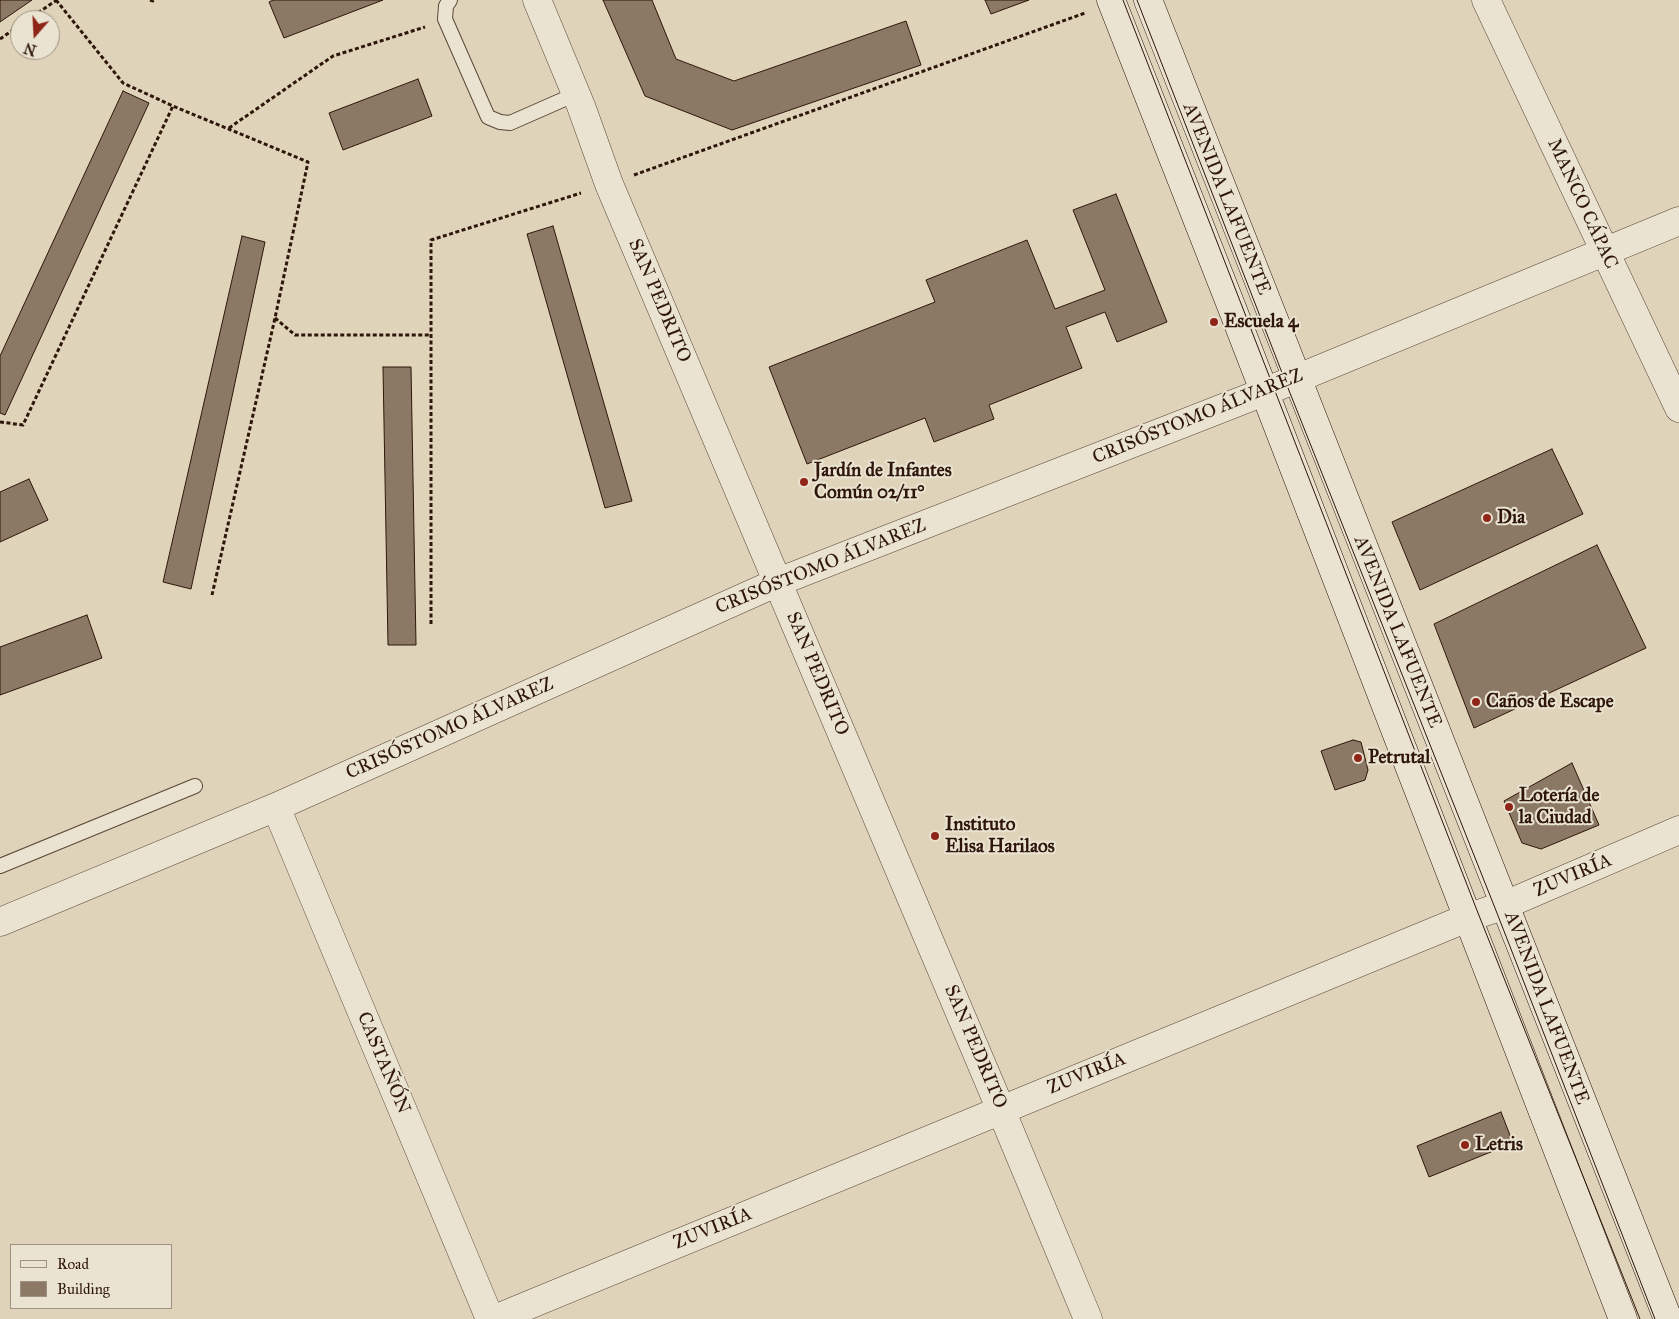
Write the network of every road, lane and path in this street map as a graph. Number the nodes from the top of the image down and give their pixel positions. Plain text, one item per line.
1 (56, 0) edge
2 (150, 0) edge
3 (155, 0) edge
4 (450, 0) edge
5 (537, 0) edge
6 (1111, 0) edge
7 (1148, 0) edge
8 (1486, 0) edge
9 (42, 10) edge
10 (425, 27) dead end
11 (576, 94) junction
12 (173, 106) junction
13 (228, 129) junction
14 (1679, 221) edge
15 (1604, 251) junction
16 (274, 318) junction
17 (431, 335) dead end
18 (1297, 378) junction
19 (1264, 392) junction
20 (1679, 408) edge
21 (0, 422) edge
22 (778, 582) junction
23 (212, 595) dead end
24 (195, 786) dead end
25 (276, 807) junction
26 (1679, 830) edge
27 (0, 866) edge
28 (1505, 905) junction
29 (1467, 918) junction
30 (0, 922) edge
31 (1001, 1110) junction
32 (490, 1319) edge
33 (495, 1319) edge
34 (1088, 1319) edge
35 (1623, 1319) edge
36 (1668, 1319) edge

1 - 9 path
1 - 12 path
2 - 3 path
4 - 11 lane
5 - 11 street, SAN PEDRITO
6 - 19 street, AVENIDA LAFUENTE
7 - 18 street, AVENIDA LAFUENTE
8 - 15 street, MANCO CÁPAC
10 - 13 path
11 - 22 street, SAN PEDRITO
12 - 13 path
12 - 21 path
13 - 16 path
14 - 15 street, CRISÓSTOMO ÁLVAREZ
15 - 18 street, CRISÓSTOMO ÁLVAREZ
15 - 20 street, MANCO CÁPAC
16 - 17 path
16 - 23 path
18 - 19 street, CRISÓSTOMO ÁLVAREZ
18 - 28 street, AVENIDA LAFUENTE
19 - 22 street, CRISÓSTOMO ÁLVAREZ
19 - 29 street, AVENIDA LAFUENTE
22 - 25 street, CRISÓSTOMO ÁLVAREZ
22 - 31 street, SAN PEDRITO
24 - 27 lane
25 - 30 street, CRISÓSTOMO ÁLVAREZ
25 - 32 street, CASTAÑÓN
26 - 28 street, ZUVIRÍA
28 - 29 street, ZUVIRÍA
28 - 36 street, AVENIDA LAFUENTE
29 - 31 street, ZUVIRÍA
29 - 35 street, AVENIDA LAFUENTE
31 - 33 street, ZUVIRÍA
31 - 34 street, SAN PEDRITO

